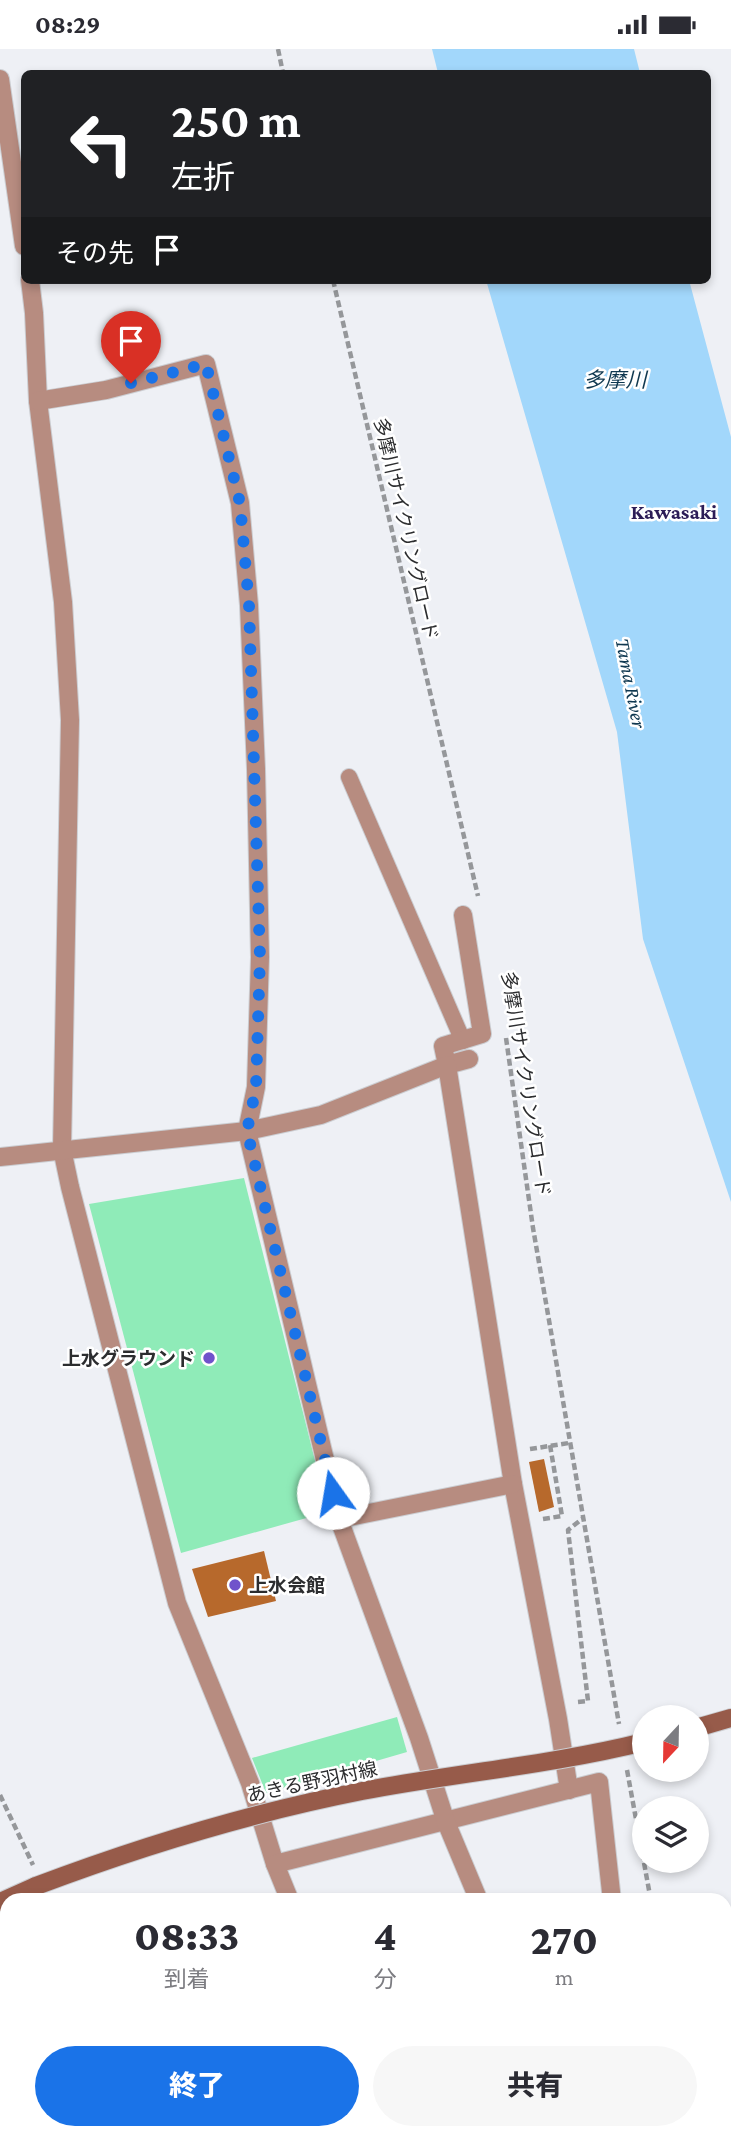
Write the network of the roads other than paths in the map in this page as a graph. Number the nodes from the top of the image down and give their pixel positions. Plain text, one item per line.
1 (0, 79) edge
2 (21, 225) edge
3 (30, 284) edge
4 (38, 401) junction
5 (349, 777) dead end
6 (463, 915) dead end
7 (463, 1041) junction
8 (469, 1059) dead end
9 (447, 1065) junction
10 (247, 1131) junction
11 (62, 1149) junction
12 (0, 1157) edge
13 (513, 1483) junction
14 (339, 1519) junction
15 (731, 1719) edge
16 (709, 1725) edge
17 (632, 1745) edge
18 (569, 1790) junction
19 (446, 1822) junction
20 (275, 1864) junction
21 (22, 1893) edge
22 (287, 1893) edge
23 (476, 1893) edge
24 (611, 1893) edge

1 - 2 street
3 - 4 street
4 - 10 street
4 - 11 street
5 - 7 lane
6 - 7 street
7 - 9 street
8 - 9 street
9 - 10 street
9 - 13 street
10 - 11 street
10 - 14 street
11 - 12 street
11 - 20 street
13 - 14 street
13 - 18 street
14 - 19 street
15 - 16 main road
17 - 21 main road, あきる野羽村線, bridge
18 - 19 street
18 - 24 street
19 - 20 street
19 - 23 street
20 - 22 street

